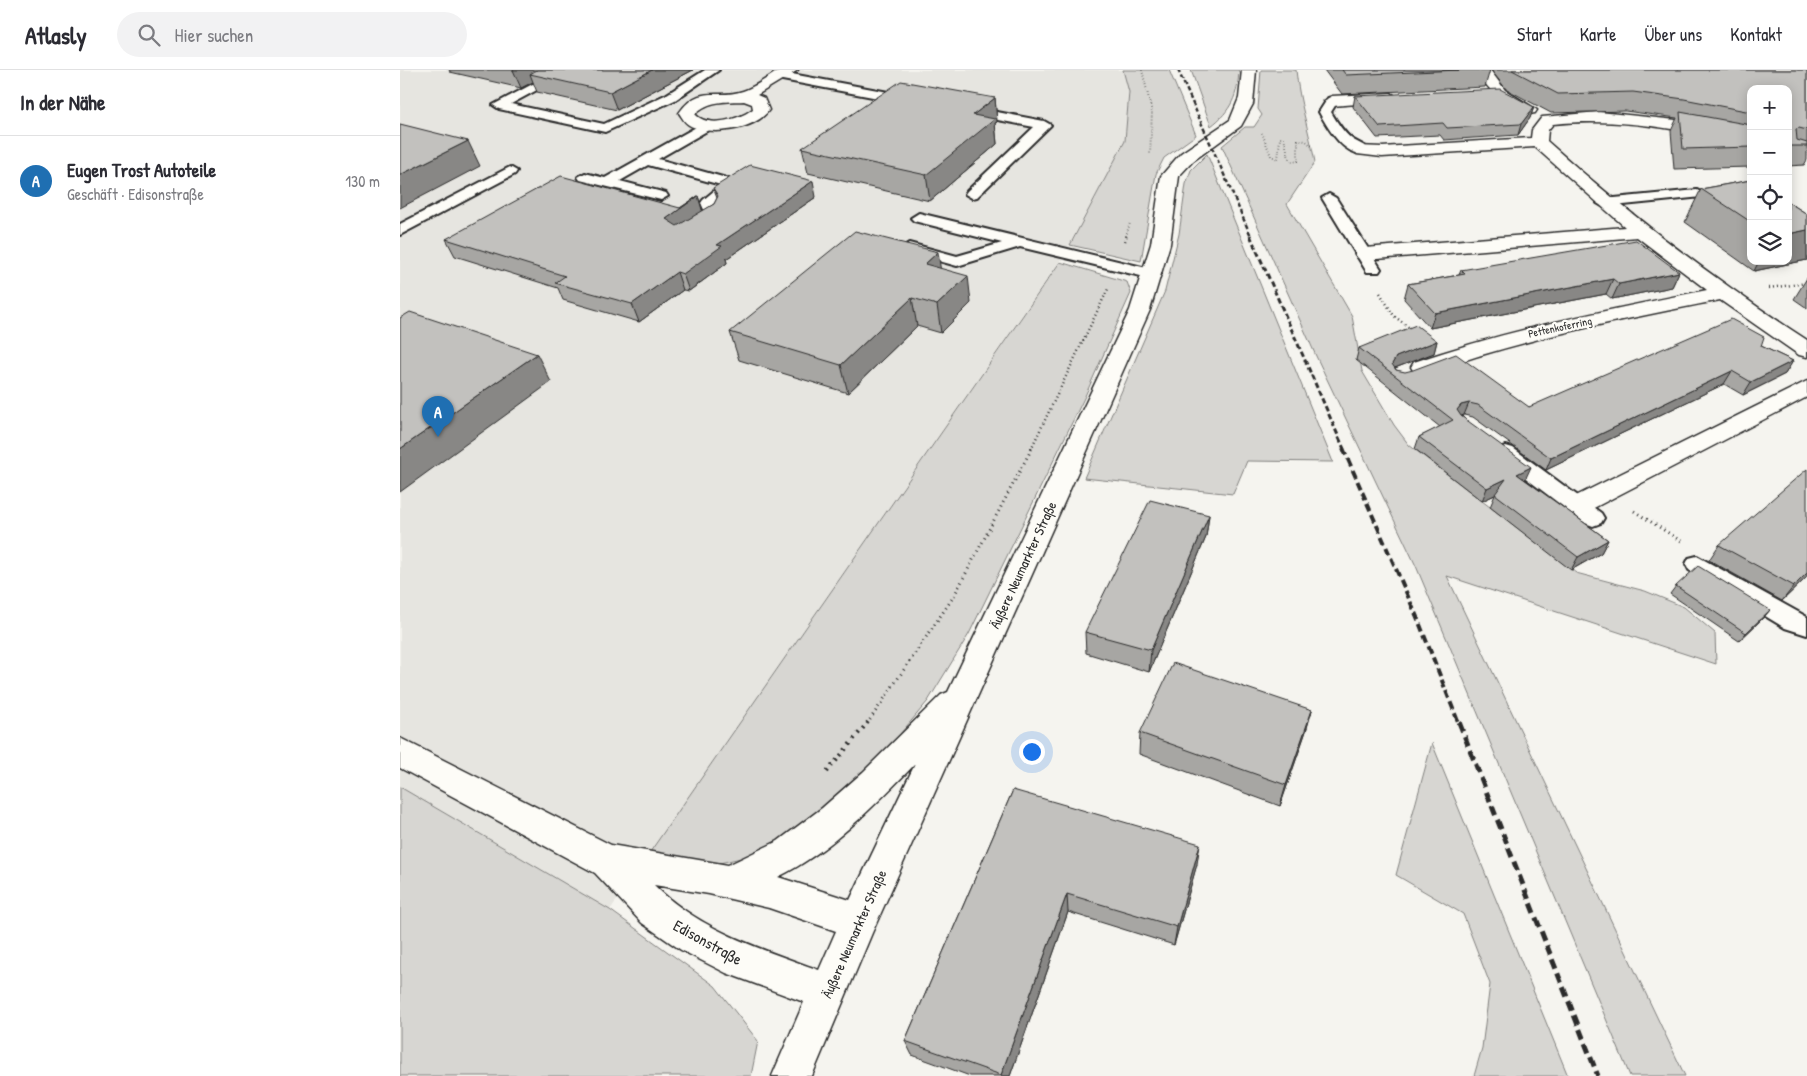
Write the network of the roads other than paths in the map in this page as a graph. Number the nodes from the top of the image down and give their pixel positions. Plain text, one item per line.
1 (568, 70) edge
2 (713, 70) edge
3 (1249, 70) edge
4 (1482, 70) edge
5 (786, 73) edge
6 (1500, 93) junction
7 (1480, 94) edge
8 (746, 96) junction
9 (671, 97) junction
10 (1411, 97) edge
11 (1332, 101) joint
12 (698, 102) junction
13 (927, 103) edge
14 (956, 108) edge
15 (1548, 120) junction
16 (706, 125) junction
17 (1747, 139) edge
18 (1539, 142) junction
19 (1363, 150) joint
20 (647, 160) junction
21 (510, 171) dead end
22 (585, 177) dead end
23 (608, 182) junction
24 (972, 194) dead end
25 (1696, 194) dead end
26 (661, 196) dead end
27 (1329, 198) dead end
28 (1604, 203) junction
29 (919, 218) dead end
30 (400, 230) edge
31 (1643, 231) junction
32 (682, 236) edge
33 (1018, 243) junction
34 (897, 245) edge
35 (1369, 261) joint
36 (1153, 274) junction
37 (1724, 293) junction
38 (1807, 350) edge
39 (1401, 376) edge
40 (1807, 388) edge
41 (1487, 440) edge
42 (1585, 512) joint
43 (1697, 564) edge
44 (1807, 626) edge
45 (965, 690) junction
46 (400, 752) edge
47 (607, 861) junction
48 (718, 879) junction
49 (859, 921) junction
50 (828, 992) junction
51 (792, 1076) edge

1 - 9 lane
2 - 9 lane
3 - 36 street, Äußere Neumarkter Straße
4 - 6 street
5 - 8 street
5 - 13 lane
6 - 7 street
6 - 15 street
8 - 12 street
8 - 16 street
9 - 12 lane
10 - 11 street
11 - 19 lane
12 - 16 street
14 - 24 lane
15 - 17 street
15 - 18 street
16 - 20 lane
18 - 19 street
18 - 28 street
20 - 23 lane
20 - 32 lane
21 - 30 lane
22 - 23 lane
23 - 26 lane
25 - 28 lane
27 - 35 lane
28 - 31 street
29 - 33 lane
31 - 35 street
31 - 37 street
33 - 34 lane
33 - 36 lane
36 - 45 street, Äußere Neumarkter Straße
37 - 38 street
37 - 39 street, Pettenkoferring
40 - 42 street
41 - 42 lane
43 - 44 lane
45 - 48 street
45 - 49 street, Äußere Neumarkter Straße
46 - 47 street, Edisonstraße
47 - 48 street, Edisonstraße
47 - 50 street, Edisonstraße
48 - 49 street, Edisonstraße
49 - 50 street, Äußere Neumarkter Straße
50 - 51 street, Äußere Neumarkter Straße

